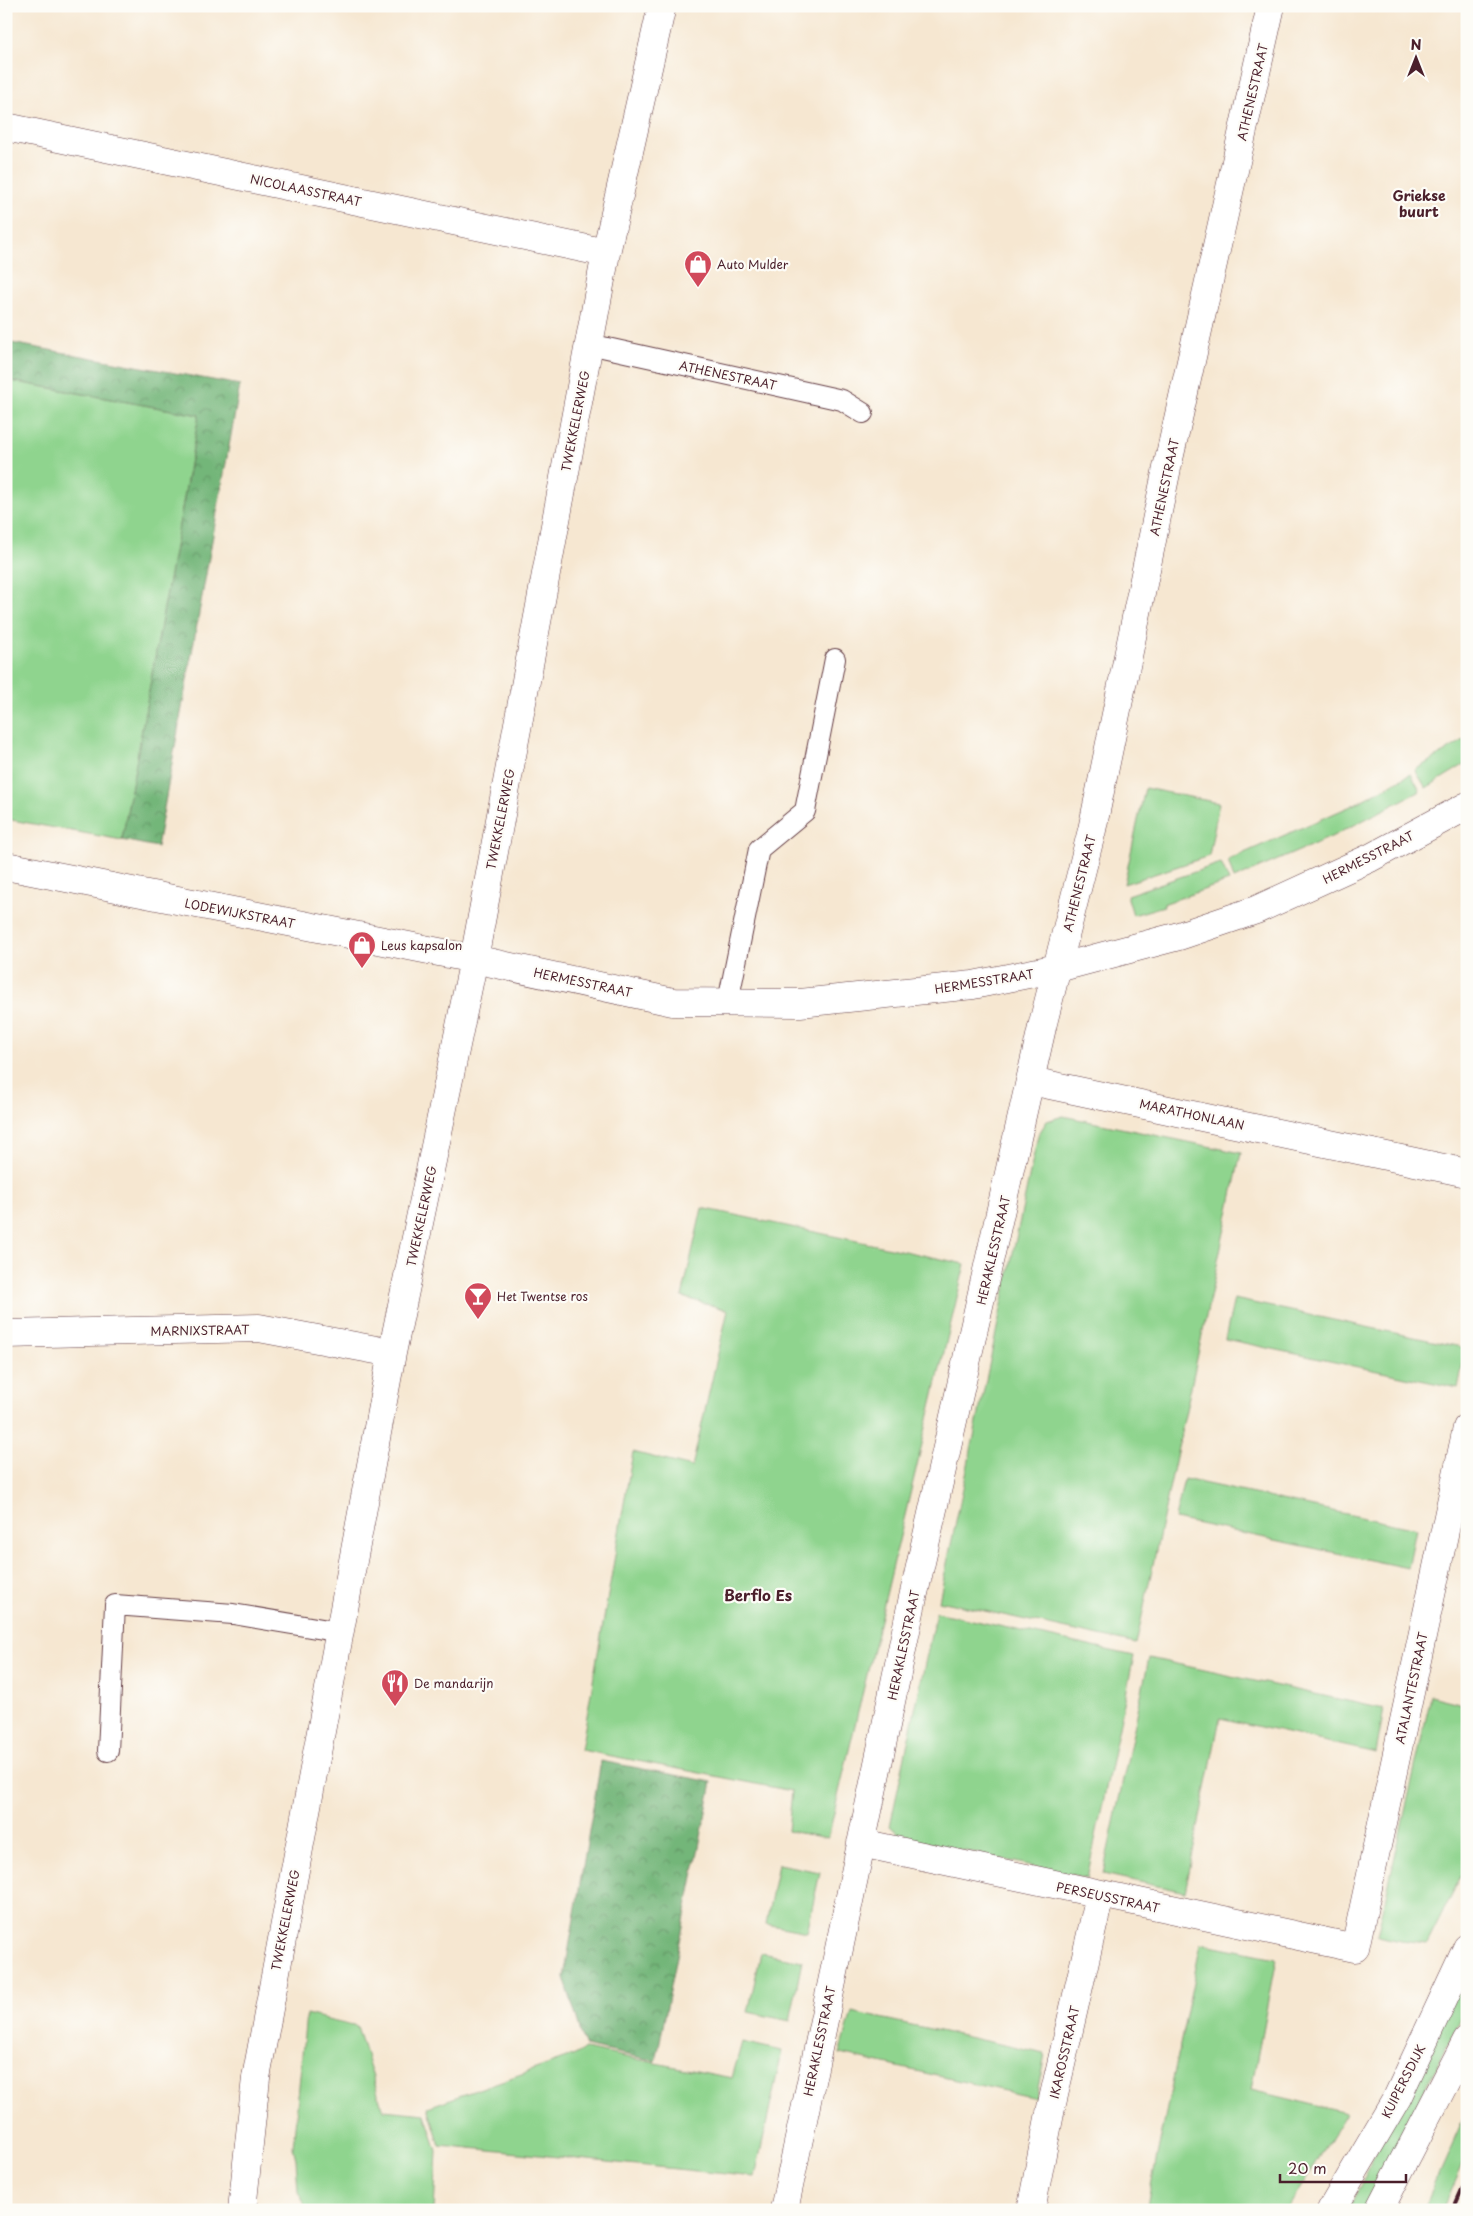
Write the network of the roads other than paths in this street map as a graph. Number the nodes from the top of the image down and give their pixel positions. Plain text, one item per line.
1 (662, 6) edge
2 (1271, 6) edge
3 (6, 127) edge
4 (606, 253) junction
5 (589, 344) junction
6 (863, 413) dead end
7 (835, 659) dead end
8 (1467, 806) edge
9 (6, 866) edge
10 (474, 959) junction
11 (1058, 968) junction
12 (728, 1002) junction
13 (1031, 1082) junction
14 (1467, 1173) edge
15 (6, 1334) edge
16 (392, 1353) junction
17 (1467, 1428) edge
18 (340, 1632) junction
19 (108, 1751) dead end
20 (861, 1843) junction
21 (1100, 1895) junction
22 (1355, 1948) joint
23 (1467, 1948) edge
24 (1467, 2040) edge
25 (242, 2210) edge
26 (784, 2210) edge
27 (1031, 2210) edge
28 (1331, 2210) edge
29 (1379, 2210) edge

1 - 4 street, TWEKKELERWEG
2 - 11 street, ATHENESTRAAT
3 - 4 street, NICOLAASSTRAAT
4 - 5 street, TWEKKELERWEG
5 - 6 lane, ATHENESTRAAT
5 - 10 street, TWEKKELERWEG
7 - 12 lane
8 - 11 street, HERMESSTRAAT
9 - 10 street, LODEWIJKSTRAAT
10 - 12 street, HERMESSTRAAT
10 - 16 street, TWEKKELERWEG
11 - 12 street, HERMESSTRAAT
11 - 13 street
13 - 14 street, MARATHONLAAN
13 - 20 street, HERAKLESSTRAAT
15 - 16 street, MARNIXSTRAAT
16 - 18 street, TWEKKELERWEG
17 - 22 street, ATALANTESTRAAT
18 - 19 lane
18 - 25 street, TWEKKELERWEG
20 - 21 street, PERSEUSSTRAAT
20 - 26 street, HERAKLESSTRAAT
21 - 22 street, PERSEUSSTRAAT
21 - 27 street, IKAROSSTRAAT
23 - 28 street, KUIPERSDIJK
24 - 29 street

